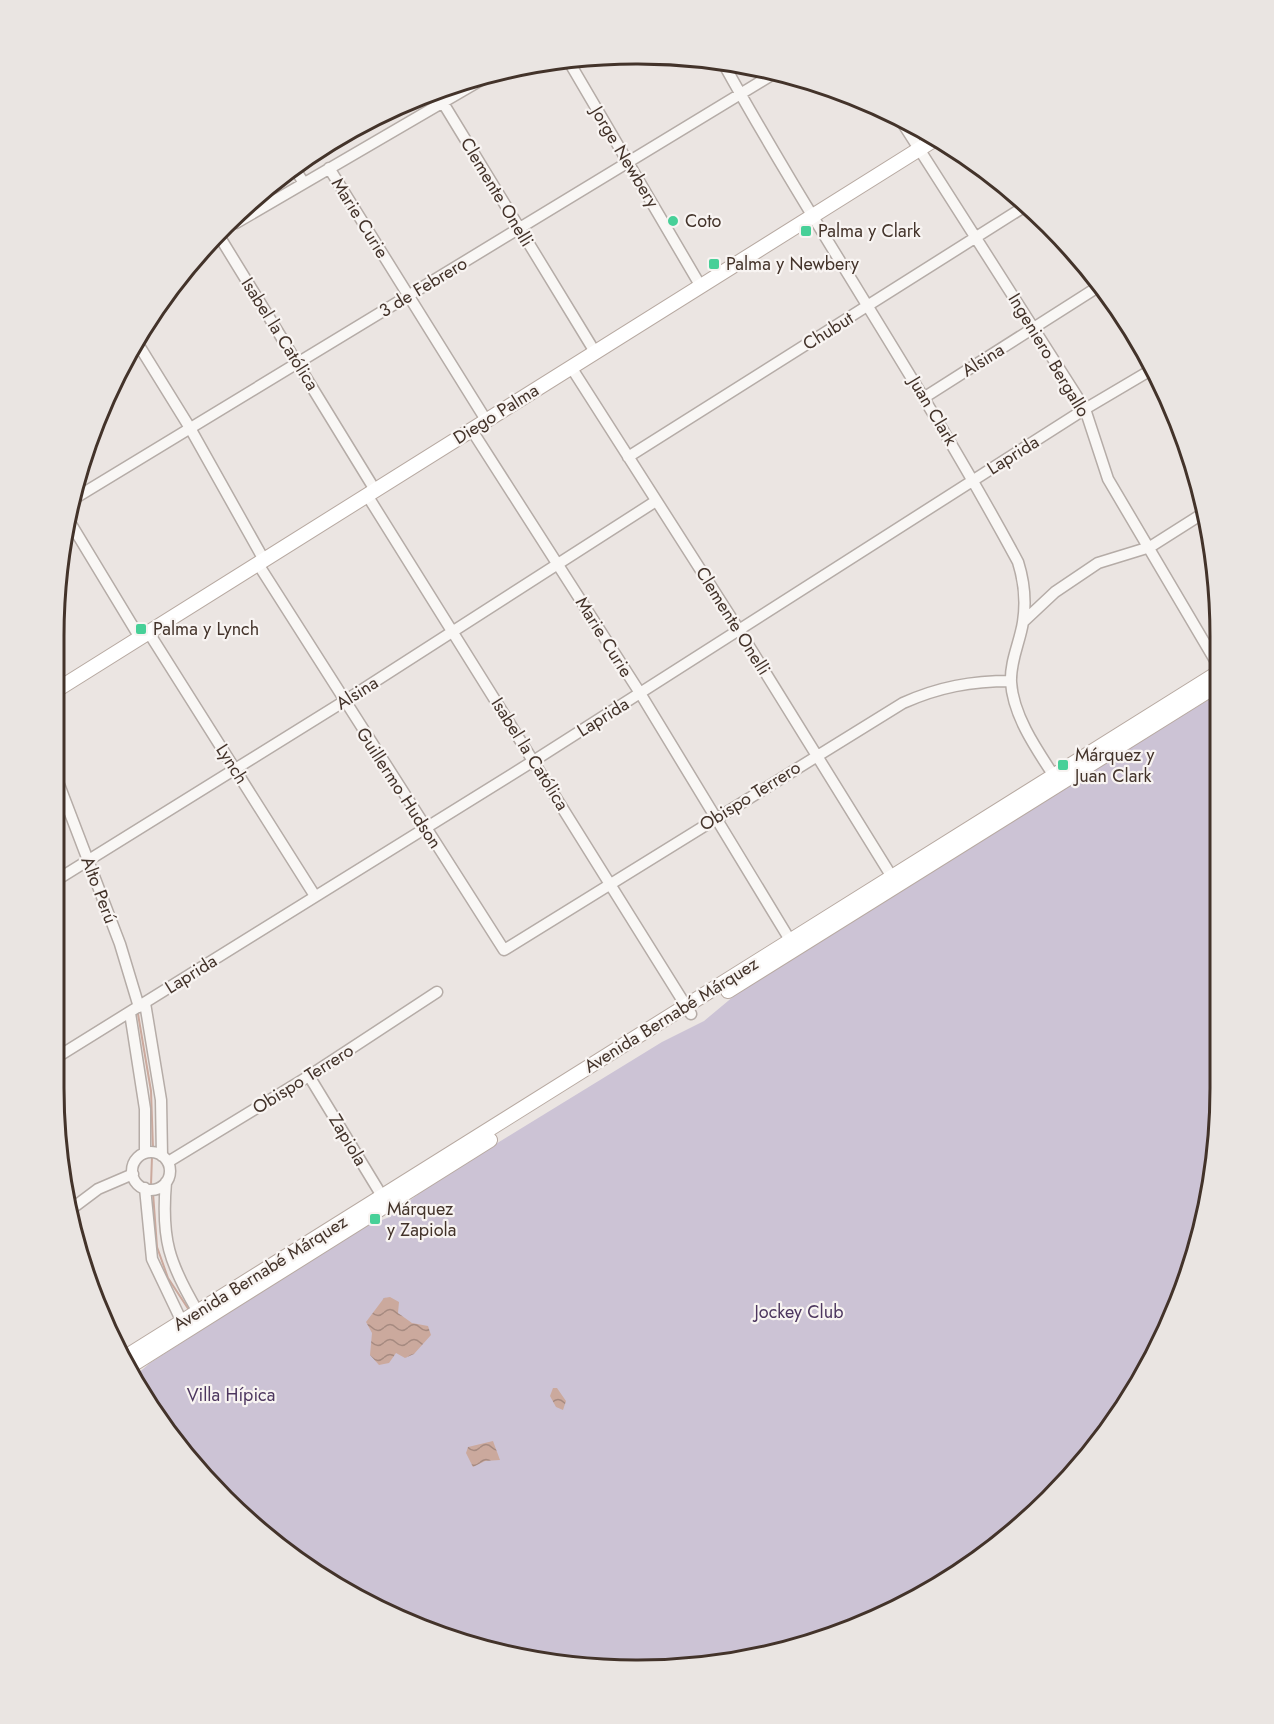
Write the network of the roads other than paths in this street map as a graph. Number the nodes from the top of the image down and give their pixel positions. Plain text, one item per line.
1 (572, 68) edge
2 (728, 72) edge
3 (765, 79) edge
4 (741, 94) junction
5 (440, 100) edge
6 (431, 103) edge
7 (908, 133) edge
8 (928, 144) edge
9 (918, 150) junction
10 (629, 162) junction
11 (328, 168) junction
12 (299, 175) edge
13 (303, 183) junction
14 (1018, 211) edge
15 (252, 214) edge
16 (812, 215) junction
17 (519, 229) junction
18 (975, 238) junction
19 (223, 242) edge
20 (700, 285) junction
21 (1093, 290) edge
22 (408, 296) junction
23 (868, 305) junction
24 (1035, 327) junction
25 (142, 350) edge
26 (595, 352) junction
27 (298, 362) junction
28 (571, 366) junction
29 (1144, 373) edge
30 (925, 397) junction
31 (1085, 409) junction
32 (486, 420) junction
33 (190, 428) junction
34 (471, 429) junction
35 (628, 457) junction
36 (974, 479) junction
37 (83, 493) edge
38 (371, 493) junction
39 (656, 501) junction
40 (1196, 518) edge
41 (75, 530) edge
42 (1150, 547) junction
43 (261, 562) junction
44 (558, 565) junction
45 (1023, 622) junction
46 (739, 630) junction
47 (454, 632) junction
48 (145, 635) junction
49 (1210, 652) edge
50 (1210, 678) edge
51 (1011, 681) junction
52 (64, 684) edge
53 (1210, 690) edge
54 (640, 693) junction
55 (343, 702) junction
56 (817, 754) junction
57 (535, 760) junction
58 (234, 768) junction
59 (1056, 780) junction
60 (64, 798) edge
61 (716, 817) junction
62 (425, 828) junction
63 (87, 860) junction
64 (64, 875) edge
65 (892, 877) junction
66 (609, 884) junction
67 (315, 896) junction
68 (790, 940) junction
69 (504, 950) joint
70 (437, 992) dead end
71 (138, 1008) junction
72 (688, 1010) junction
73 (64, 1053) edge
74 (309, 1076) junction
75 (145, 1153) junction
76 (165, 1159) junction
77 (132, 1173) junction
78 (166, 1182) junction
79 (145, 1188) junction
80 (385, 1200) junction
81 (77, 1205) edge
82 (198, 1312) junction
83 (182, 1322) junction
84 (131, 1354) edge
85 (136, 1363) edge

1 - 10 street, Jorge Newbery
2 - 4 street, Juan Clark
3 - 4 street, 3 de Febrero
4 - 10 street, 3 de Febrero
4 - 16 street, Juan Clark
5 - 17 street, Clemente Onelli
6 - 11 street
7 - 9 street, Ingeniero Bergallo
8 - 9 main road, Diego Palma
9 - 16 main road, Diego Palma
9 - 18 street, Ingeniero Bergallo
10 - 17 street, 3 de Febrero
10 - 20 street, Jorge Newbery
11 - 13 street
11 - 22 street, Marie Curie
12 - 13 street
13 - 15 street
14 - 18 street, Chubut
16 - 20 main road, Diego Palma
16 - 23 street, Juan Clark
17 - 22 street, 3 de Febrero
17 - 26 street, Clemente Onelli
18 - 23 street, Chubut
18 - 24 street, Ingeniero Bergallo
19 - 27 street, Isabel la Católica
20 - 26 main road, Diego Palma
21 - 24 street, Alsina
22 - 27 street, 3 de Febrero
22 - 32 street, Marie Curie
23 - 30 street, Juan Clark
23 - 35 street, Chubut
24 - 30 street, Alsina
24 - 31 street, Ingeniero Bergallo
25 - 33 street, Guillermo Hudson
26 - 28 main road, Diego Palma
27 - 33 street, 3 de Febrero
27 - 38 street, Isabel la Católica
28 - 32 main road, Diego Palma
28 - 35 street, Clemente Onelli
29 - 31 street, Laprida
30 - 36 street, Juan Clark
31 - 36 street, Laprida
31 - 42 street, Ingeniero Bergallo
32 - 34 main road, Diego Palma
33 - 37 street, 3 de Febrero
33 - 43 street, Guillermo Hudson
34 - 38 main road, Diego Palma
34 - 44 street, Marie Curie
35 - 39 street, Clemente Onelli
36 - 45 street, Juan Clark
36 - 46 street, Laprida
38 - 43 main road, Diego Palma
38 - 47 street, Isabel la Católica
39 - 44 street, Alsina
39 - 46 street, Clemente Onelli
40 - 42 street
41 - 48 street, Lynch
42 - 45 street
42 - 49 street, Ingeniero Bergallo
43 - 48 main road, Diego Palma
43 - 55 street, Guillermo Hudson
44 - 47 street, Alsina
44 - 54 street, Marie Curie
45 - 51 street, Juan Clark
46 - 54 street, Laprida
46 - 56 street, Clemente Onelli
47 - 55 street, Alsina
47 - 57 street, Isabel la Católica
48 - 52 main road, Diego Palma
48 - 58 street, Lynch
50 - 59 main road, Avenida Bernabé Márquez
51 - 56 street, Obispo Terrero
51 - 59 street, Juan Clark
53 - 59 main road, Avenida Bernabé Márquez
54 - 57 street, Laprida
54 - 61 street, Marie Curie
55 - 58 street, Alsina
55 - 62 street, Guillermo Hudson
56 - 61 street, Obispo Terrero
56 - 65 street, Clemente Onelli
57 - 62 street, Laprida
57 - 66 street, Isabel la Católica
58 - 63 street, Alsina
58 - 67 street, Lynch
59 - 65 main road, Avenida Bernabé Márquez
59 - 72 main road, Avenida Bernabé Márquez
60 - 63 street, Alto Perú
61 - 66 street, Obispo Terrero
61 - 68 street, Marie Curie
62 - 67 street, Laprida
62 - 69 street, Guillermo Hudson
63 - 64 street, Alsina
63 - 71 street, Alto Perú
65 - 68 main road, Avenida Bernabé Márquez
66 - 69 street, Obispo Terrero
66 - 72 street, Isabel la Católica
67 - 71 street, Laprida
68 - 72 main road, Avenida Bernabé Márquez
70 - 74 street, Obispo Terrero
71 - 73 street, Laprida
71 - 75 street, Alto Perú
71 - 76 street, Alto Perú
72 - 80 main road, Avenida Bernabé Márquez
74 - 76 street, Obispo Terrero
74 - 80 street, Zapiola
75 - 76 street
75 - 77 street
76 - 78 street
77 - 79 street
77 - 81 street
78 - 79 street
78 - 82 street
79 - 83 street
80 - 82 main road, Avenida Bernabé Márquez
80 - 85 main road, Avenida Bernabé Márquez
82 - 83 main road, Avenida Bernabé Márquez
83 - 84 main road, Avenida Bernabé Márquez

